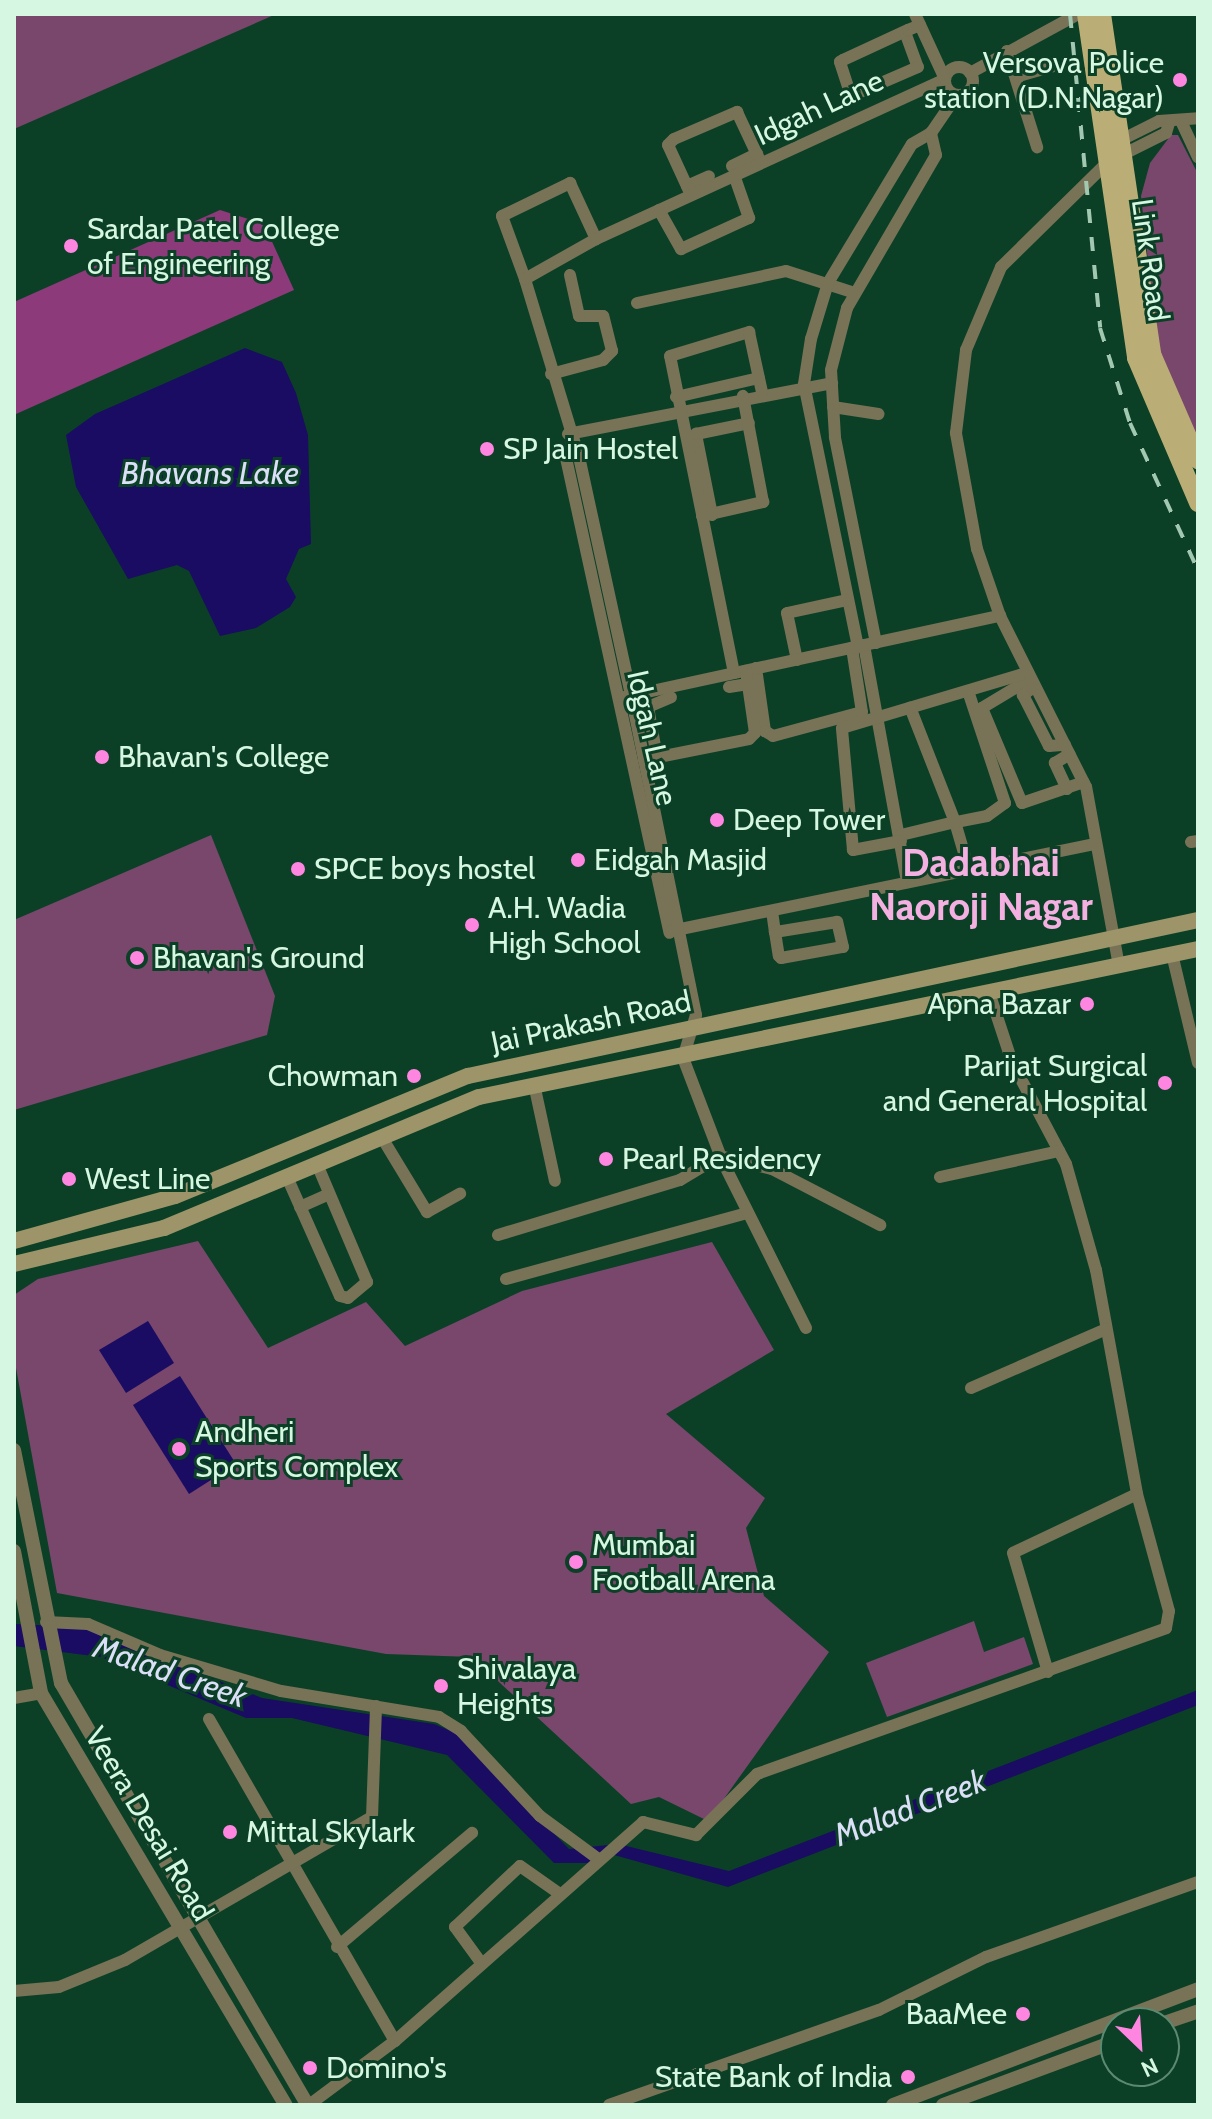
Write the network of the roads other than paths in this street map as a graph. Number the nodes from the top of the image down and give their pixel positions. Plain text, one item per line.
1 (1078, 14) edge
2 (1086, 14) edge
3 (1102, 14) edge
4 (918, 20) edge
5 (905, 32) junction
6 (1007, 51) junction
7 (1054, 66) dead end
8 (970, 73) junction
9 (1019, 76) junction
10 (945, 79) junction
11 (957, 95) junction
12 (1198, 118) edge
13 (1175, 122) junction
14 (931, 133) junction
15 (1037, 147) dead end
16 (1114, 151) junction
17 (1198, 157) edge
18 (759, 159) junction
19 (733, 171) junction
20 (709, 176) dead end
21 (689, 190) junction
22 (659, 210) junction
23 (596, 239) junction
24 (570, 275) dead end
25 (525, 279) junction
26 (828, 283) junction
27 (855, 293) junction
28 (637, 303) dead end
29 (551, 374) junction
30 (759, 378) junction
31 (832, 383) junction
32 (804, 384) junction
33 (762, 392) junction
34 (743, 396) junction
35 (676, 397) junction
36 (833, 407) junction
37 (678, 411) junction
38 (878, 414) dead end
39 (749, 423) junction
40 (569, 439) junction
41 (1198, 460) edge
42 (1198, 503) edge
43 (707, 516) junction
44 (586, 519) junction
45 (857, 532) junction
46 (833, 538) junction
47 (866, 582) junction
48 (844, 586) junction
49 (609, 595) junction
50 (595, 598) junction
51 (847, 600) junction
52 (1000, 616) junction
53 (862, 646) junction
54 (797, 660) junction
55 (746, 674) junction
56 (1030, 680) junction
57 (729, 687) dead end
58 (968, 691) junction
59 (631, 695) junction
60 (671, 697) dead end
61 (616, 698) junction
62 (910, 707) junction
63 (1039, 711) junction
64 (881, 715) junction
65 (649, 716) junction
66 (636, 719) junction
67 (1055, 727) junction
68 (1043, 733) junction
69 (1070, 755) junction
70 (650, 758) junction
71 (640, 776) junction
72 (1084, 782) junction
73 (1067, 789) junction
74 (955, 822) junction
75 (901, 838) junction
76 (1095, 844) junction
77 (969, 870) junction
78 (907, 882) junction
79 (772, 911) junction
80 (1198, 920) edge
81 (673, 931) junction
82 (775, 932) junction
83 (1113, 938) junction
84 (1198, 949) edge
85 (1172, 954) junction
86 (1119, 966) junction
87 (989, 992) junction
88 (694, 1026) junction
89 (683, 1058) junction
90 (1198, 1063) edge
91 (534, 1084) junction
92 (381, 1136) junction
93 (1059, 1151) junction
94 (720, 1156) junction
95 (317, 1164) junction
96 (287, 1177) junction
97 (940, 1177) dead end
98 (555, 1181) dead end
99 (329, 1194) junction
100 (460, 1194) dead end
101 (300, 1207) junction
102 (747, 1213) junction
103 (880, 1225) dead end
104 (498, 1235) dead end
105 (14, 1241) edge
106 (14, 1264) edge
107 (506, 1279) dead end
108 (806, 1328) dead end
109 (1106, 1329) junction
110 (971, 1388) dead end
111 (14, 1450) edge
112 (1137, 1494) junction
113 (14, 1551) edge
114 (47, 1626) junction
115 (1048, 1672) junction
116 (41, 1693) junction
117 (14, 1698) edge
118 (380, 1710) junction
119 (209, 1719) dead end
120 (472, 1833) dead end
121 (597, 1858) junction
122 (291, 1866) junction
123 (1198, 1882) edge
124 (560, 1894) junction
125 (199, 1919) junction
126 (181, 1929) junction
127 (337, 1947) junction
128 (482, 1964) junction
129 (1198, 1989) edge
130 (14, 1991) edge
131 (395, 2041) junction
132 (1100, 2047) edge
133 (286, 2105) edge
134 (309, 2105) edge
135 (609, 2105) edge
136 (893, 2105) edge
137 (943, 2105) edge

1 - 6 street
2 - 16 main road, Link Road
3 - 16 main road
4 - 5 street
4 - 10 street
5 - 5 street
6 - 8 street
6 - 9 street
7 - 9 street
8 - 10 street, Idgah Lane
8 - 11 street
9 - 15 street
10 - 11 street
10 - 18 street, Idgah Lane
11 - 14 street
12 - 13 street
13 - 16 street
13 - 17 street
14 - 26 street
14 - 27 street
16 - 41 main road, Link Road
16 - 42 main road, Link Road
16 - 52 street
18 - 19 street, Idgah Lane
18 - 21 street
19 - 21 street, Idgah Lane
19 - 22 street
20 - 21 street
21 - 22 street, Idgah Lane
22 - 23 street, Idgah Lane
23 - 25 street, Idgah Lane
23 - 25 street
24 - 29 street
25 - 29 street, Idgah Lane
26 - 27 street
26 - 28 street
26 - 32 street
27 - 31 street
29 - 40 street, Idgah Lane
30 - 33 street
30 - 35 street
30 - 35 street
31 - 32 street
31 - 36 street
32 - 33 street
32 - 46 street
33 - 34 street
34 - 37 street
34 - 39 street
35 - 37 street
36 - 38 street
36 - 45 street
37 - 40 street
37 - 43 street
39 - 43 street
39 - 43 street
40 - 44 street, Idgah Lane
43 - 55 street
44 - 49 street, Idgah Lane
44 - 50 street, Idgah Lane
45 - 46 street
45 - 47 street
46 - 48 street
47 - 48 street
47 - 53 street
48 - 51 street
49 - 50 street
49 - 59 street, Idgah Lane
50 - 61 street, Idgah Lane
51 - 53 street
51 - 54 street
52 - 53 street
52 - 56 street
53 - 54 street
53 - 55 street
53 - 64 street
54 - 55 street
55 - 57 street
55 - 59 street
55 - 70 street
56 - 58 street
56 - 63 street
56 - 73 street
58 - 62 street
58 - 74 street
59 - 61 street
59 - 66 street, Idgah Lane
60 - 65 street
61 - 71 street, Idgah Lane
62 - 64 street
62 - 74 street
63 - 67 street
63 - 68 street
64 - 75 street
64 - 75 street
65 - 66 street
65 - 70 street
66 - 70 street, Idgah Lane
67 - 68 street
67 - 69 street
68 - 69 street
69 - 72 street
69 - 73 street
70 - 71 street, Idgah Lane
71 - 81 street, Idgah Lane
72 - 73 street
72 - 76 street
74 - 75 street
74 - 77 street
75 - 78 street
76 - 77 street
76 - 83 street
77 - 78 street
78 - 79 street
79 - 81 street
79 - 82 street
80 - 83 main road, Jai Prakash Road
81 - 88 street, Idgah Lane
82 - 82 street
83 - 86 street
83 - 88 main road, Jai Prakash Road
84 - 85 main road, Jai Prakash Road
85 - 86 main road, Jai Prakash Road
85 - 90 street
86 - 87 main road, Jai Prakash Road
87 - 89 main road, Jai Prakash Road
87 - 93 street
88 - 89 street
88 - 105 main road, Jai Prakash Road
89 - 91 main road, Jai Prakash Road
89 - 94 street
91 - 92 main road, Jai Prakash Road
91 - 98 street
92 - 95 main road, Jai Prakash Road
92 - 100 street
93 - 97 street
93 - 109 street
94 - 102 street
94 - 103 street
94 - 104 street
95 - 96 main road, Jai Prakash Road
95 - 99 street
96 - 101 street
96 - 106 main road, Jai Prakash Road
99 - 101 street
99 - 101 street
102 - 107 street
102 - 108 street
109 - 110 street
109 - 112 street
111 - 114 street
112 - 115 street
112 - 115 street
113 - 116 street, Veera Desai Road
114 - 118 street
114 - 125 street
115 - 121 street
116 - 117 street
116 - 126 street, Veera Desai Road
118 - 121 street
118 - 122 street
119 - 122 street
120 - 127 street
121 - 124 street
122 - 125 street
122 - 127 street
123 - 135 street
124 - 128 street
124 - 128 street
125 - 126 street
125 - 134 street
126 - 130 street
126 - 133 street, Veera Desai Road
127 - 131 street
128 - 131 street
129 - 136 street
131 - 134 street
132 - 137 street

